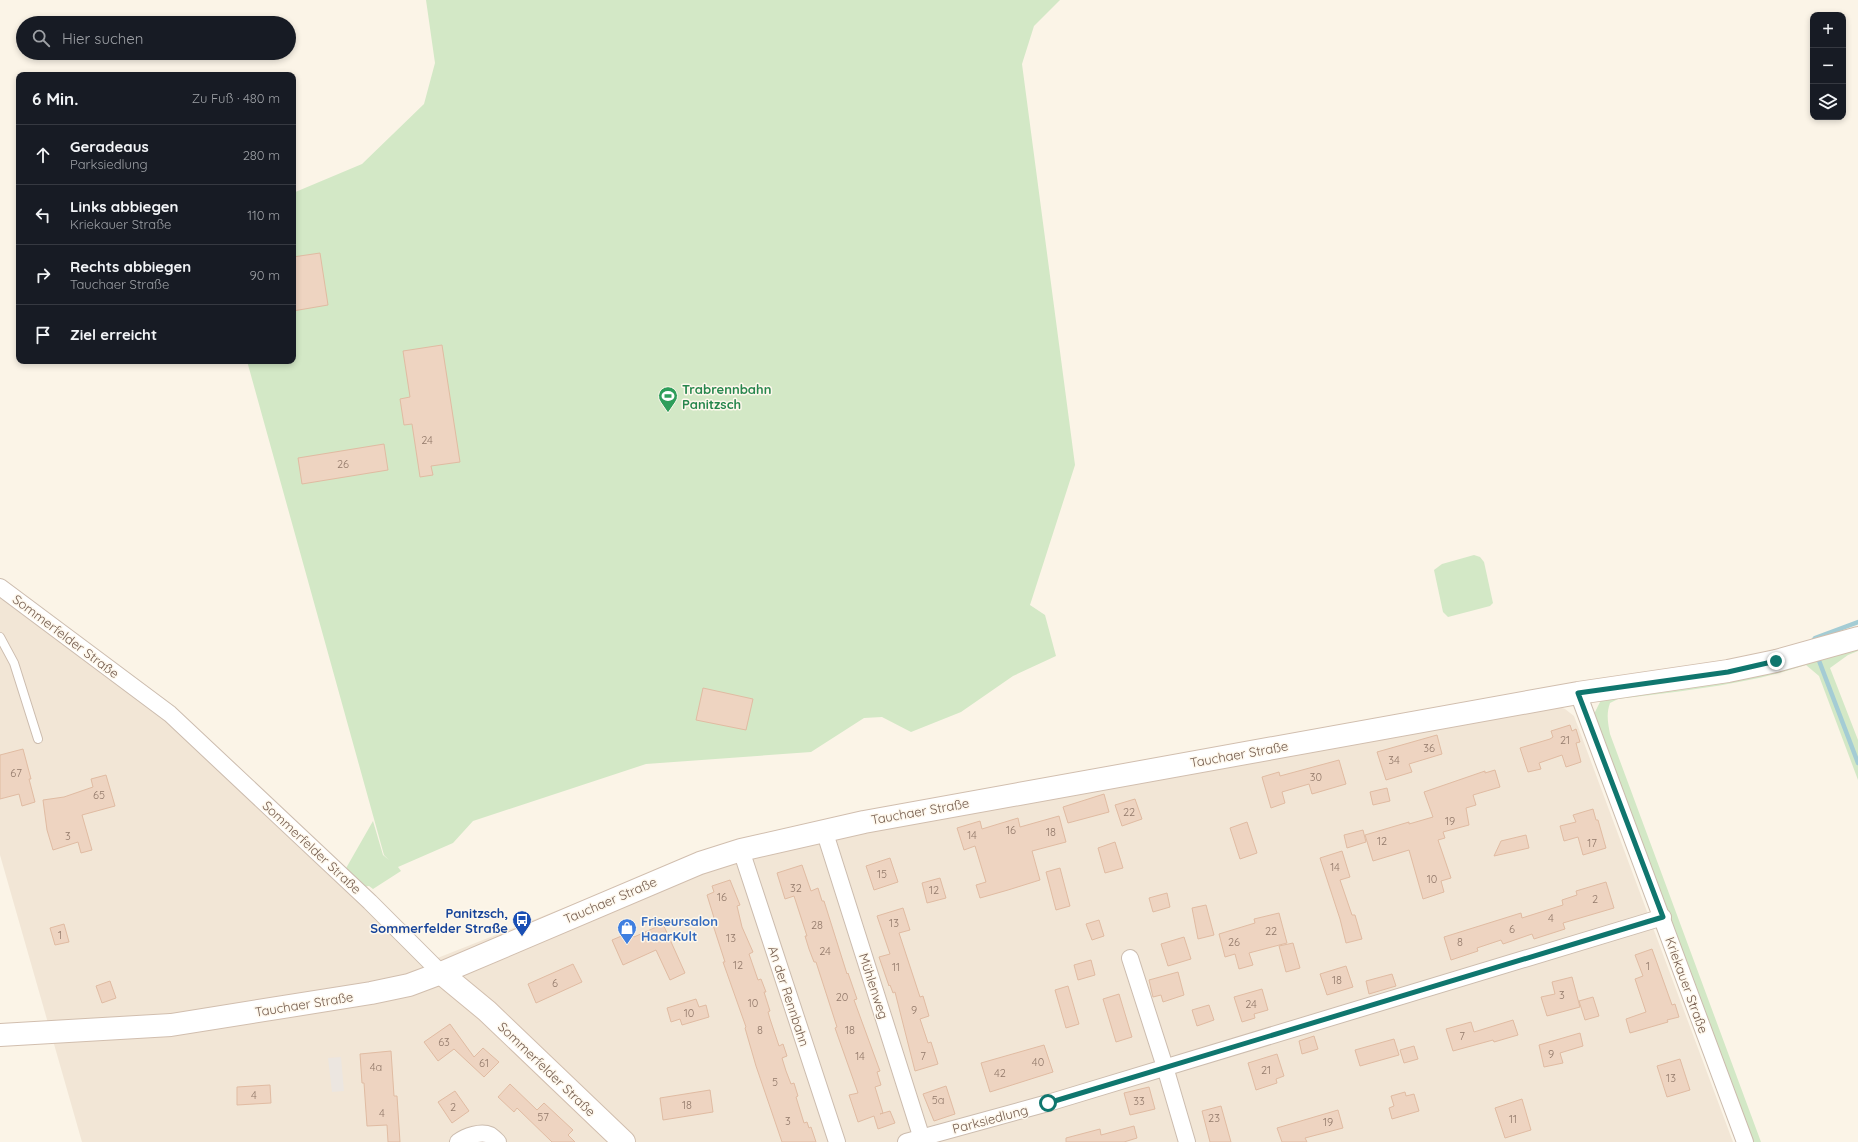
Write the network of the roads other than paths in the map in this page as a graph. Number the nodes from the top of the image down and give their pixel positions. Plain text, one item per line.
1 (0, 587) edge
2 (0, 637) edge
3 (1858, 638) edge
4 (1578, 693) junction
5 (38, 739) dead end
6 (824, 830) junction
7 (741, 850) junction
8 (1663, 917) junction
9 (1130, 958) dead end
10 (441, 973) junction
11 (0, 1035) edge
12 (1165, 1067) junction
13 (922, 1140) edge
14 (458, 1142) edge
15 (498, 1142) edge
16 (624, 1142) edge
17 (837, 1142) edge
18 (906, 1142) edge
19 (1187, 1142) edge
20 (1745, 1142) edge

1 - 10 street, Sommerfelder Straße
2 - 5 lane
3 - 4 street, Tauchaer Straße
4 - 6 street, Tauchaer Straße
4 - 8 street, Kriekauer Straße
6 - 7 street, Tauchaer Straße
6 - 13 street, Mühlenweg
7 - 10 street, Tauchaer Straße
7 - 17 street, An der Rennbahn
8 - 12 street, Parksiedlung
8 - 20 street, Kriekauer Straße
9 - 12 street
10 - 11 street, Tauchaer Straße
10 - 16 street, Sommerfelder Straße
12 - 13 street, Parksiedlung
12 - 19 street
13 - 18 street, Parksiedlung
14 - 15 street

